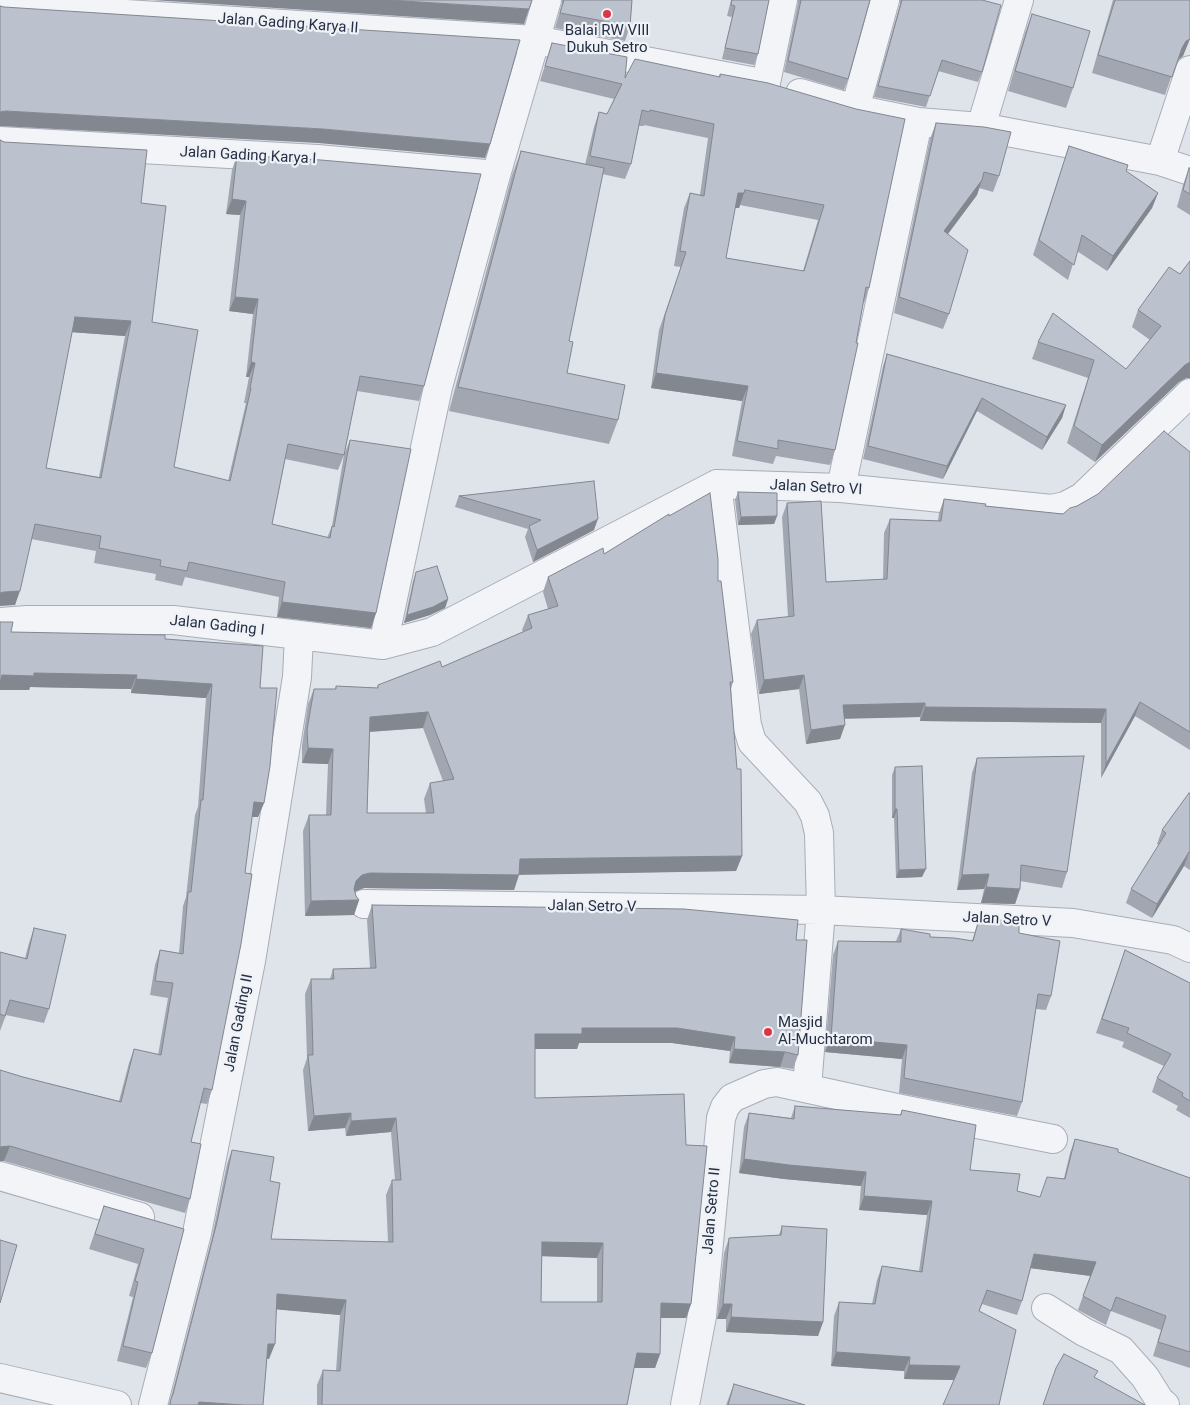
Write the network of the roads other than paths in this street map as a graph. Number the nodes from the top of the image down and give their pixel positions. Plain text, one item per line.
1 (547, 0) edge
2 (783, 0) edge
3 (884, 0) edge
4 (1019, 0) edge
5 (0, 6) edge
6 (534, 40) junction
7 (1190, 70) edge
8 (766, 83) junction
9 (855, 108) junction
10 (918, 122) junction
11 (981, 127) junction
12 (0, 141) edge
13 (1160, 161) junction
14 (1190, 171) edge
15 (496, 176) junction
16 (1190, 393) edge
17 (717, 484) junction
18 (841, 488) junction
19 (0, 622) edge
20 (432, 632) joint
21 (299, 636) junction
22 (383, 645) junction
23 (364, 904) dead end
24 (820, 910) junction
25 (1190, 948) edge
26 (807, 1088) junction
27 (1053, 1139) dead end
28 (0, 1176) edge
29 (197, 1233) junction
30 (1046, 1308) dead end
31 (0, 1378) edge
32 (117, 1405) edge
33 (154, 1405) edge
34 (685, 1405) edge
35 (1165, 1405) edge

1 - 6 street
2 - 8 street
3 - 9 street
4 - 11 street
5 - 6 street, Jalan Gading Karya II
6 - 8 street, Jalan Gading Karya II
6 - 15 street
7 - 13 street
8 - 9 street, Jalan Gading Karya II
9 - 10 street, Jalan Gading Karya II
10 - 11 street, Jalan Gading Karya II
10 - 18 street
11 - 13 street, Jalan Gading Karya II
12 - 15 street, Jalan Gading Karya I
13 - 14 street, Jalan Gading Karya II
15 - 22 street
16 - 18 street, Jalan Setro VI
17 - 18 street, Jalan Setro VI
17 - 20 street, Jalan Setro VI
17 - 24 street
19 - 21 street, Jalan Gading I
20 - 22 street, Jalan Gading I
21 - 22 street, Jalan Gading I
21 - 29 street, Jalan Gading II
23 - 24 street, Jalan Setro V
24 - 25 street, Jalan Setro V
24 - 26 street
26 - 27 street, Jalan Setro II
26 - 34 street, Jalan Setro II
28 - 29 street
29 - 33 street, Jalan Gading II
30 - 35 street
31 - 32 street

